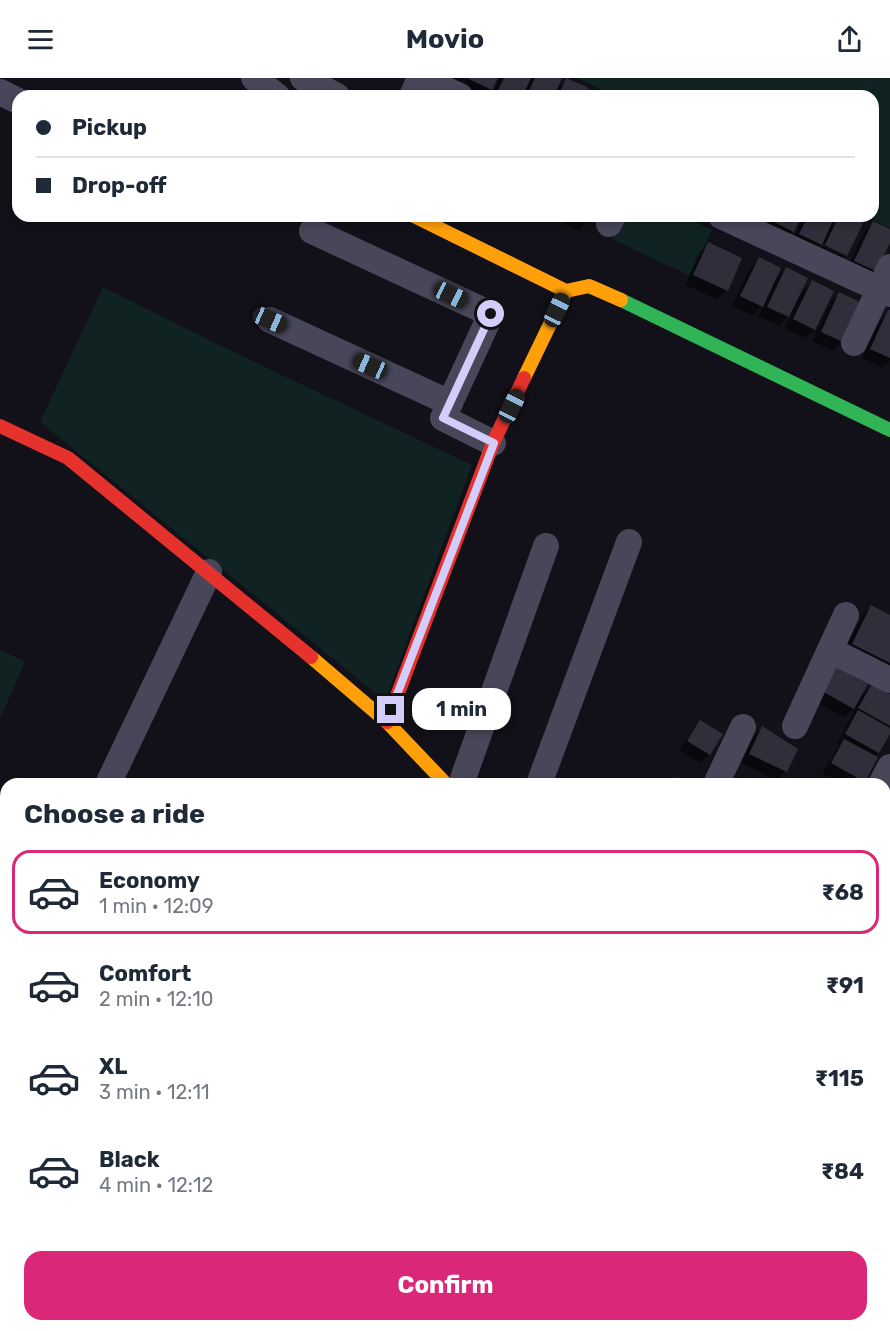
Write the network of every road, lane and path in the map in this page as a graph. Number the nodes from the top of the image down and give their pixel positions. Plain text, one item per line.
1 (254, 78) edge
2 (303, 78) edge
3 (269, 90) edge
4 (326, 90) edge
5 (415, 90) edge
6 (447, 90) edge
7 (426, 222) edge
8 (736, 222) edge
9 (312, 231) dead end
10 (886, 284) edge
11 (566, 291) junction
12 (270, 320) dead end
13 (854, 343) dead end
14 (450, 402) junction
15 (0, 426) edge
16 (890, 430) edge
17 (494, 443) junction
18 (629, 542) dead end
19 (546, 546) dead end
20 (209, 572) junction
21 (846, 615) dead end
22 (830, 650) junction
23 (890, 680) edge
24 (387, 722) junction
25 (743, 726) dead end
26 (795, 726) dead end
27 (111, 778) edge
28 (441, 778) edge
29 (463, 778) edge
30 (541, 778) edge
31 (719, 778) edge

1 - 3 street
2 - 4 street
5 - 6 street
7 - 11 street
8 - 10 street
9 - 14 street
10 - 13 street
11 - 16 street
11 - 17 street
12 - 14 street
14 - 17 street
15 - 20 street
17 - 24 street
18 - 30 street
19 - 29 street
20 - 24 street
20 - 27 street
21 - 22 street
22 - 23 street
22 - 26 street
24 - 28 street
25 - 31 street

